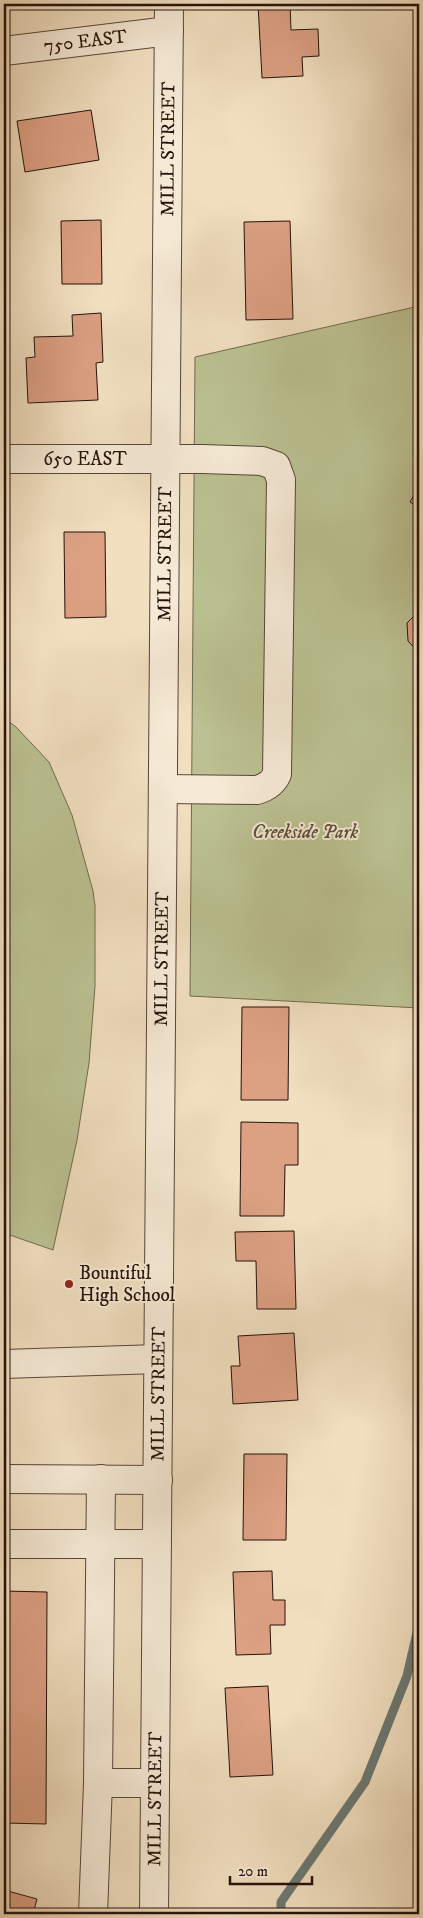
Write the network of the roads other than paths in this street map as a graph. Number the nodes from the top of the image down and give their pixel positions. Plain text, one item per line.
1 (170, 4) edge
2 (169, 31) junction
3 (4, 51) edge
4 (4, 459) edge
5 (166, 460) junction
6 (163, 790) junction
7 (158, 1359) junction
8 (4, 1364) edge
9 (4, 1479) edge
10 (101, 1479) junction
11 (158, 1480) junction
12 (100, 1543) junction
13 (4, 1544) edge
14 (157, 1544) junction
15 (98, 1783) junction
16 (155, 1783) junction
17 (93, 1914) edge
18 (154, 1914) edge

1 - 2 street, MILL STREET
2 - 3 street, 750 EAST
2 - 5 street, MILL STREET
4 - 5 street, 650 EAST
5 - 6 street, MILL STREET
5 - 6 street, 650 EAST
6 - 7 street, MILL STREET
7 - 8 street
7 - 11 street, MILL STREET
9 - 10 street
10 - 11 street
10 - 12 street
11 - 14 street, MILL STREET
12 - 13 street
12 - 14 street
12 - 15 street
14 - 16 street, MILL STREET
15 - 16 street
15 - 17 street
16 - 18 street, MILL STREET

